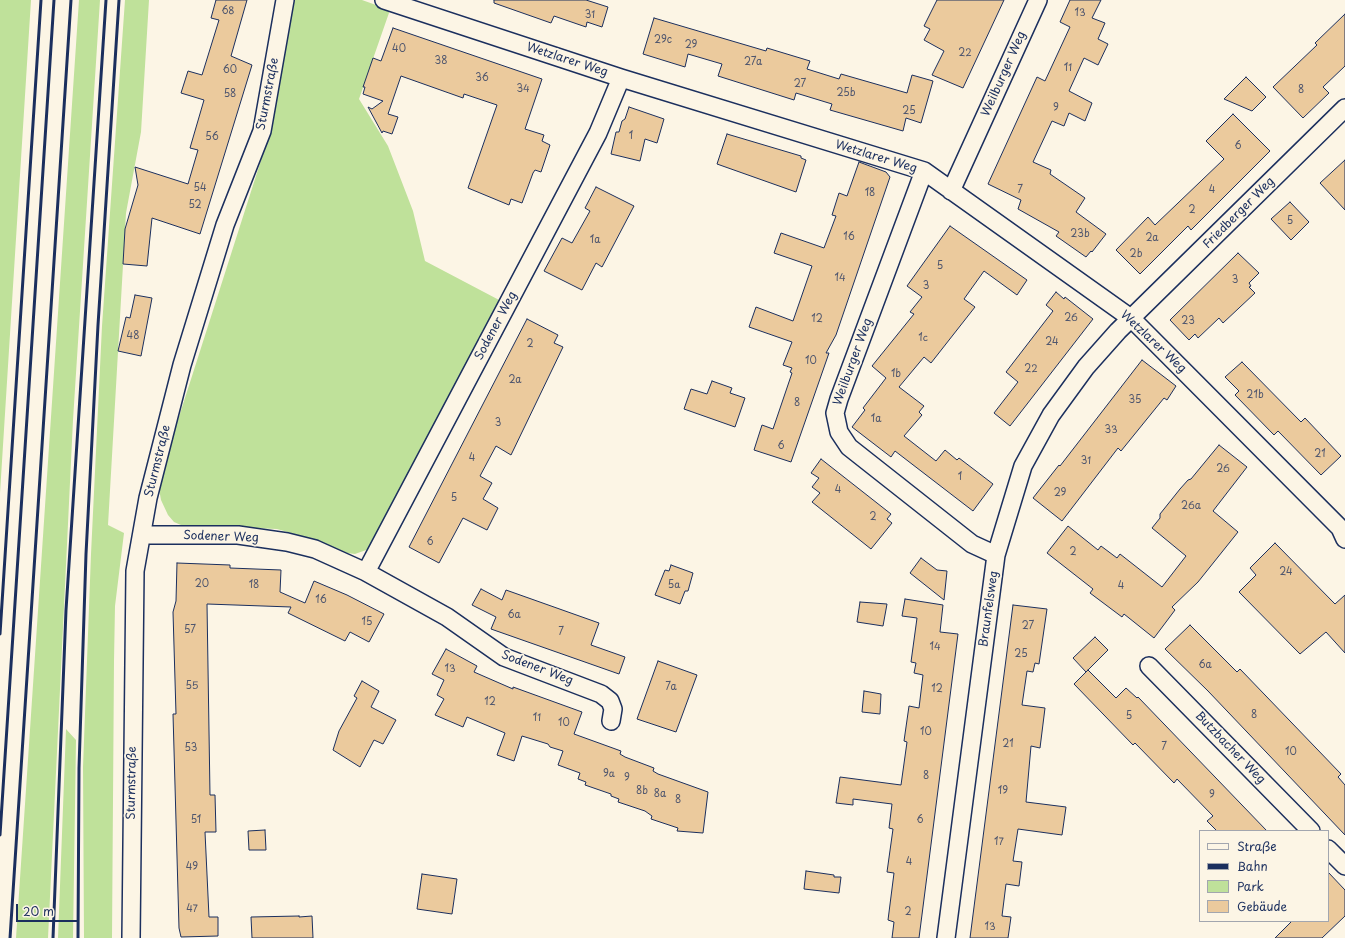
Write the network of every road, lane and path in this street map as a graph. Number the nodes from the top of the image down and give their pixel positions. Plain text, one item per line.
1 (285, 0) edge
2 (384, 0) edge
3 (1038, 0) edge
4 (621, 78) junction
5 (1345, 108) edge
6 (924, 171) junction
7 (951, 191) junction
8 (1132, 319) junction
9 (142, 535) junction
10 (1345, 539) edge
11 (996, 555) junction
12 (366, 572) junction
13 (1149, 666) dead end
14 (612, 721) dead end
15 (1310, 830) edge
16 (1329, 850) edge
17 (1345, 866) edge
18 (131, 938) edge
19 (946, 938) edge

1 - 9 street, Sturmstraße
2 - 4 street, Wetzlarer Weg
3 - 7 street, Weilburger Weg
4 - 6 street, Wetzlarer Weg
4 - 12 street, Sodener Weg
5 - 8 street, Friedberger Weg
6 - 7 street, Wetzlarer Weg
6 - 11 street, Weilburger Weg
7 - 8 street, Wetzlarer Weg
8 - 10 street, Wetzlarer Weg
8 - 11 street, Braunfelsweg
9 - 12 street, Sodener Weg
9 - 18 street, Sturmstraße
11 - 19 street, Braunfelsweg
12 - 14 street, Sodener Weg
13 - 15 street, Butzbacher Weg
16 - 17 street

